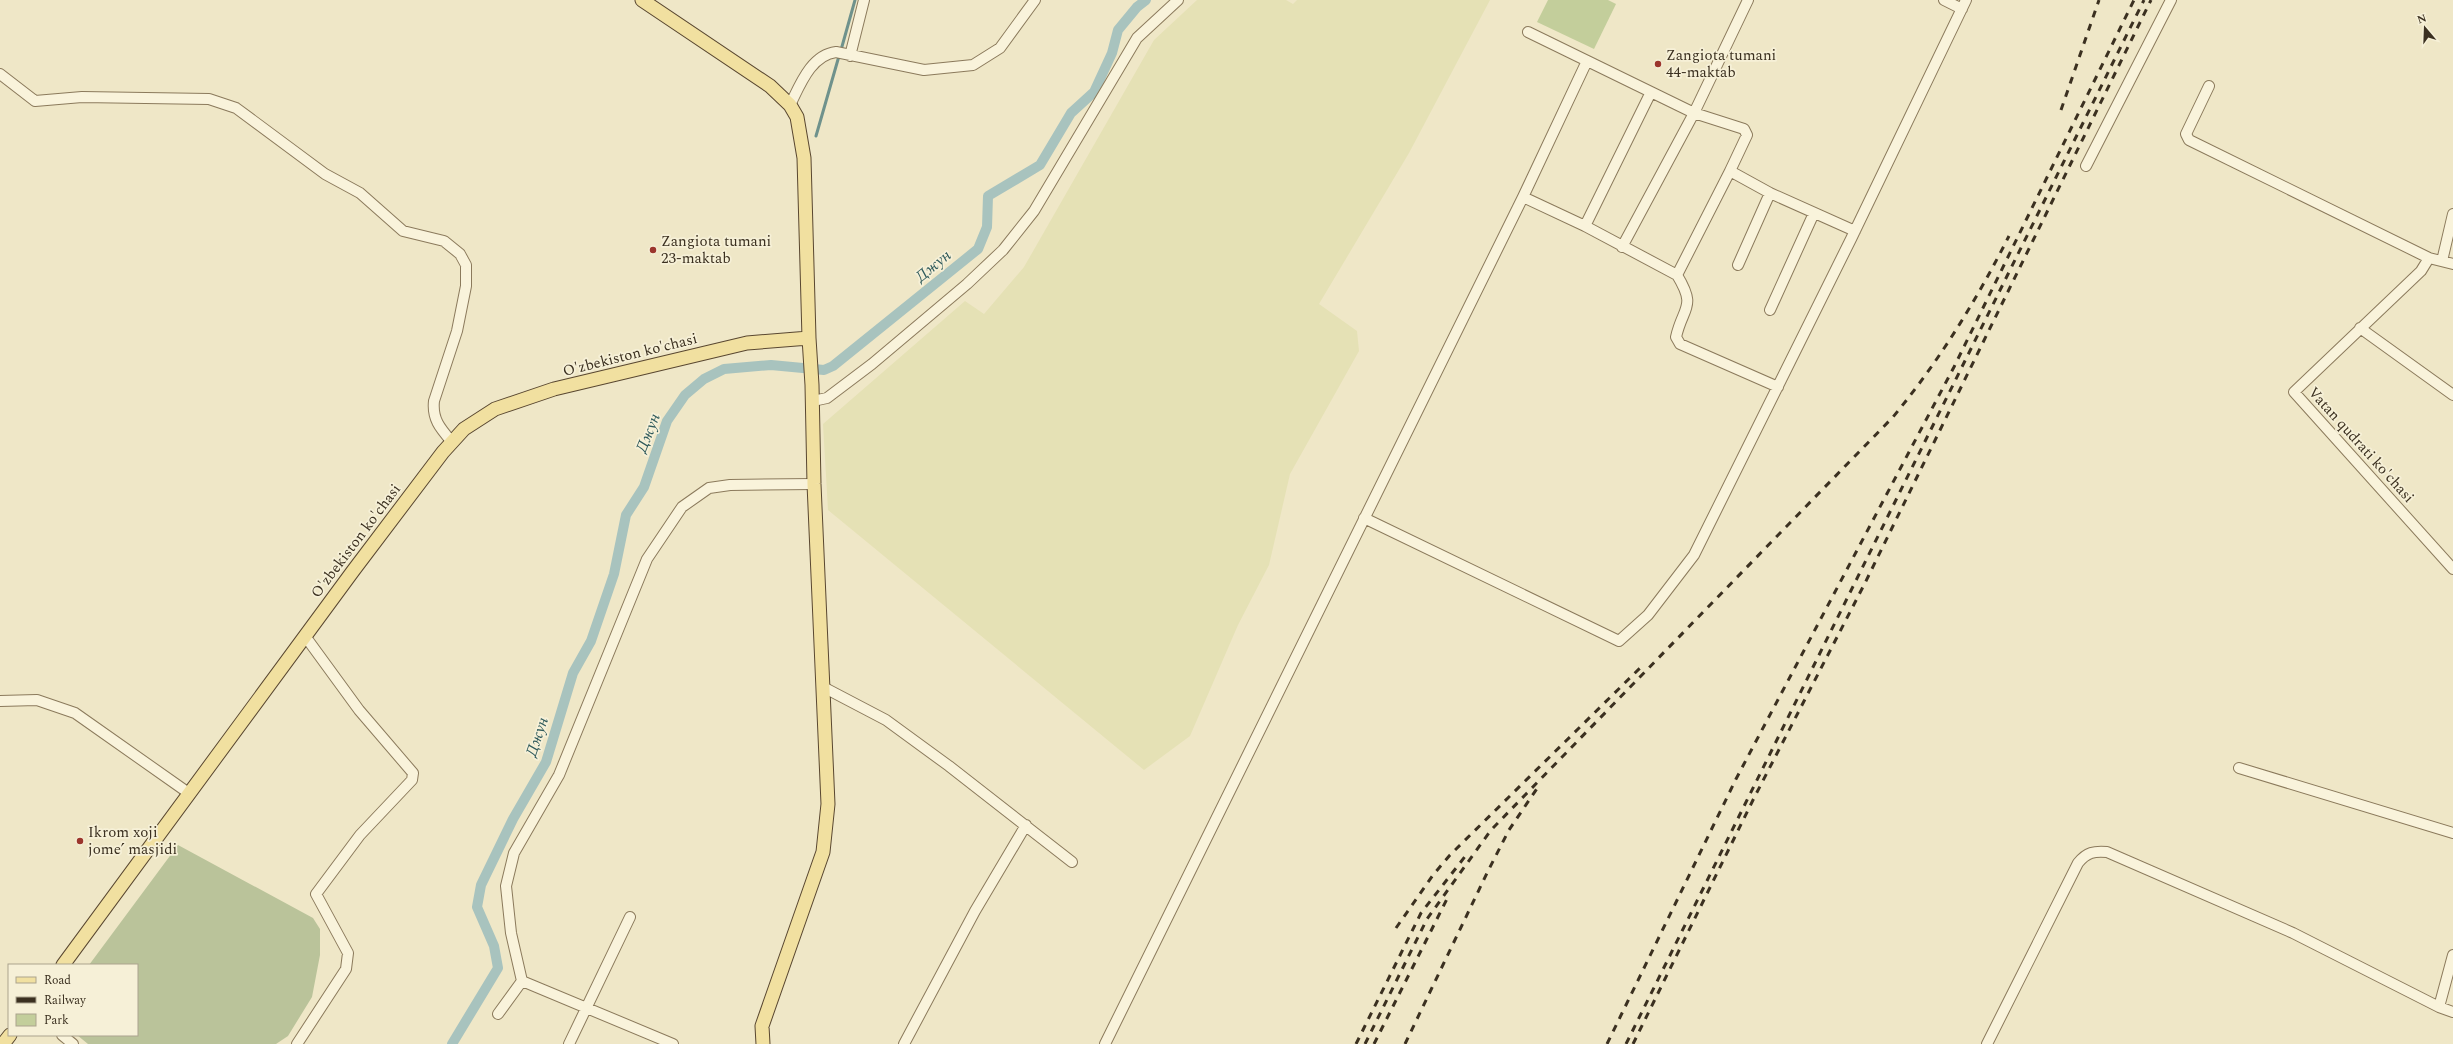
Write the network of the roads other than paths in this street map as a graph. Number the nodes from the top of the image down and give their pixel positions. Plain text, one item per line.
1 (642, 0) edge
2 (864, 0) edge
3 (1035, 0) edge
4 (1178, 0) edge
5 (1748, 0) edge
6 (1944, 0) edge
7 (2171, 0) edge
8 (1964, 4) edge
9 (1528, 32) dead end
10 (844, 54) junction
11 (1587, 61) junction
12 (0, 74) edge
13 (2209, 86) dead end
14 (1651, 92) junction
15 (790, 105) junction
16 (1694, 113) junction
17 (2086, 166) dead end
18 (1730, 171) junction
19 (1770, 193) junction
20 (1523, 197) junction
21 (1814, 213) junction
22 (2453, 214) edge
23 (1585, 226) junction
24 (1855, 231) junction
25 (1622, 247) junction
26 (2429, 258) junction
27 (2442, 261) junction
28 (2453, 264) edge
29 (1738, 265) dead end
30 (1677, 275) junction
31 (1770, 310) dead end
32 (2360, 328) junction
33 (809, 338) junction
34 (1778, 387) junction
35 (2453, 395) edge
36 (813, 401) junction
37 (452, 442) junction
38 (814, 484) junction
39 (1364, 518) junction
40 (2453, 569) edge
41 (305, 636) junction
42 (823, 687) junction
43 (0, 701) edge
44 (2239, 768) dead end
45 (190, 794) junction
46 (1026, 825) junction
47 (2453, 833) edge
48 (1072, 862) dead end
49 (630, 917) dead end
50 (2453, 955) edge
51 (64, 964) edge
52 (522, 981) junction
53 (2439, 1007) junction
54 (586, 1009) junction
55 (2453, 1012) edge
56 (498, 1014) dead end
57 (9, 1036) edge
58 (63, 1036) edge
59 (3, 1044) edge
60 (73, 1044) edge
61 (297, 1044) edge
62 (569, 1044) edge
63 (673, 1044) edge
64 (763, 1044) edge
65 (904, 1044) edge
66 (1105, 1044) edge
67 (1987, 1044) edge

1 - 15 main road
2 - 10 street
3 - 10 street
4 - 36 street
5 - 16 street
6 - 8 street
7 - 17 street
8 - 24 street
9 - 11 street
10 - 15 street
11 - 14 street
11 - 20 street
12 - 37 street
13 - 26 street
14 - 16 street
14 - 23 street
15 - 33 main road
16 - 18 street
16 - 25 street
18 - 19 street
18 - 30 street
19 - 21 street
19 - 29 street
20 - 23 street
20 - 39 street
21 - 24 street
21 - 31 street
22 - 27 street
23 - 25 street
24 - 34 street
25 - 30 street
26 - 27 street
26 - 32 street, Vatan qudrati ko'chasi
27 - 28 street
30 - 34 street
32 - 35 street
32 - 40 street, Vatan qudrati ko'chasi
33 - 36 main road
33 - 37 main road, O'zbekiston ko'chasi
34 - 39 street
36 - 38 main road
37 - 41 main road, O'zbekiston ko'chasi
38 - 42 main road
38 - 52 street
39 - 66 street
41 - 45 main road, O'zbekiston ko'chasi
41 - 61 street
42 - 46 street
42 - 64 main road
43 - 45 street
44 - 47 street
45 - 51 main road, O'zbekiston ko'chasi
46 - 48 street
46 - 65 street
49 - 54 street
50 - 53 street
52 - 54 street
52 - 56 street
53 - 55 street
53 - 67 street
54 - 62 street
54 - 63 street
57 - 59 main road
58 - 60 street

